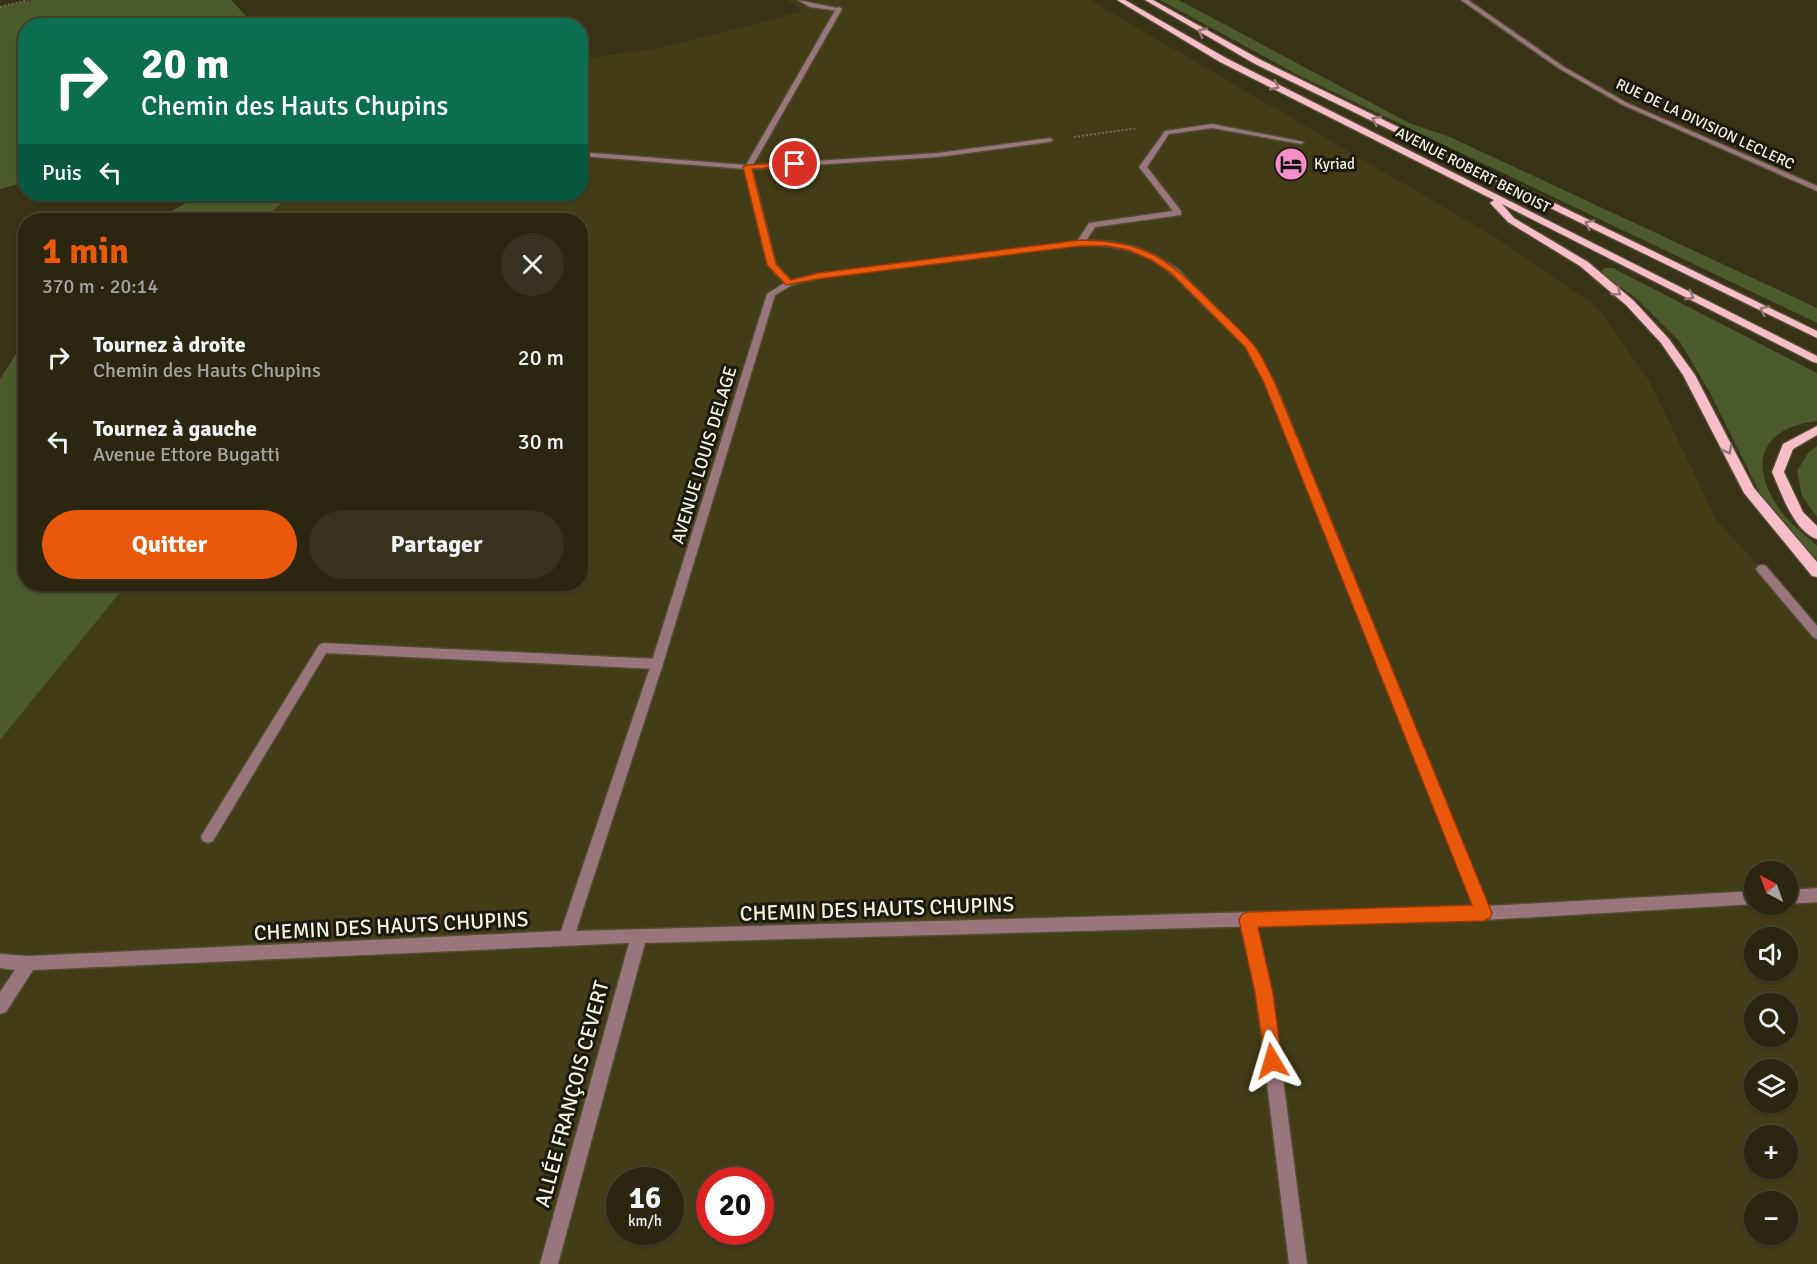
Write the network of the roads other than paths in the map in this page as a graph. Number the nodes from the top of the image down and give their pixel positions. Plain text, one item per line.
1 (801, 0) edge
2 (1120, 0) edge
3 (1148, 0) edge
4 (1464, 0) edge
5 (1050, 140) road end
6 (1301, 142) dead end
7 (588, 155) edge
8 (747, 167) junction
9 (1817, 189) edge
10 (1487, 195) junction
11 (1080, 243) junction
12 (789, 283) junction
13 (1817, 335) edge
14 (1817, 360) edge
15 (1817, 430) edge
16 (1817, 534) edge
17 (1762, 569) dead end
18 (1817, 572) edge
19 (1817, 634) edge
20 (657, 664) junction
21 (208, 837) dead end
22 (1817, 895) edge
23 (1798, 896) edge
24 (1744, 899) edge
25 (1484, 913) junction
26 (1248, 920) junction
27 (639, 936) junction
28 (566, 938) junction
29 (0, 961) edge
30 (29, 963) junction
31 (0, 1006) edge
32 (549, 1264) edge
33 (1298, 1264) edge

1 - 8 street
2 -> 10 main road, AVENUE ROBERT BENOIST
13 -> 3 main road, AVENUE ROBERT BENOIST
4 - 9 street, RUE DE LA DIVISION LECLERC
5 - 8 street
6 - 11 street
7 - 8 street
8 - 12 street
10 -> 14 main road, AVENUE ROBERT BENOIST
10 -> 18 main road
11 - 12 street
11 - 25 street
12 - 20 street, AVENUE LOUIS DELAGE
15 - 16 main road
17 - 19 street
20 - 21 street
20 - 28 street, AVENUE LOUIS DELAGE
22 - 23 street
24 - 25 street, CHEMIN DES HAUTS CHUPINS
25 - 26 street, CHEMIN DES HAUTS CHUPINS
26 - 27 street, CHEMIN DES HAUTS CHUPINS
26 - 33 street
27 - 28 street, CHEMIN DES HAUTS CHUPINS
27 - 32 street, ALLÉE FRANÇOIS CEVERT
28 - 30 street, CHEMIN DES HAUTS CHUPINS
29 - 30 street, CHEMIN DES HAUTS CHUPINS
30 - 31 street

